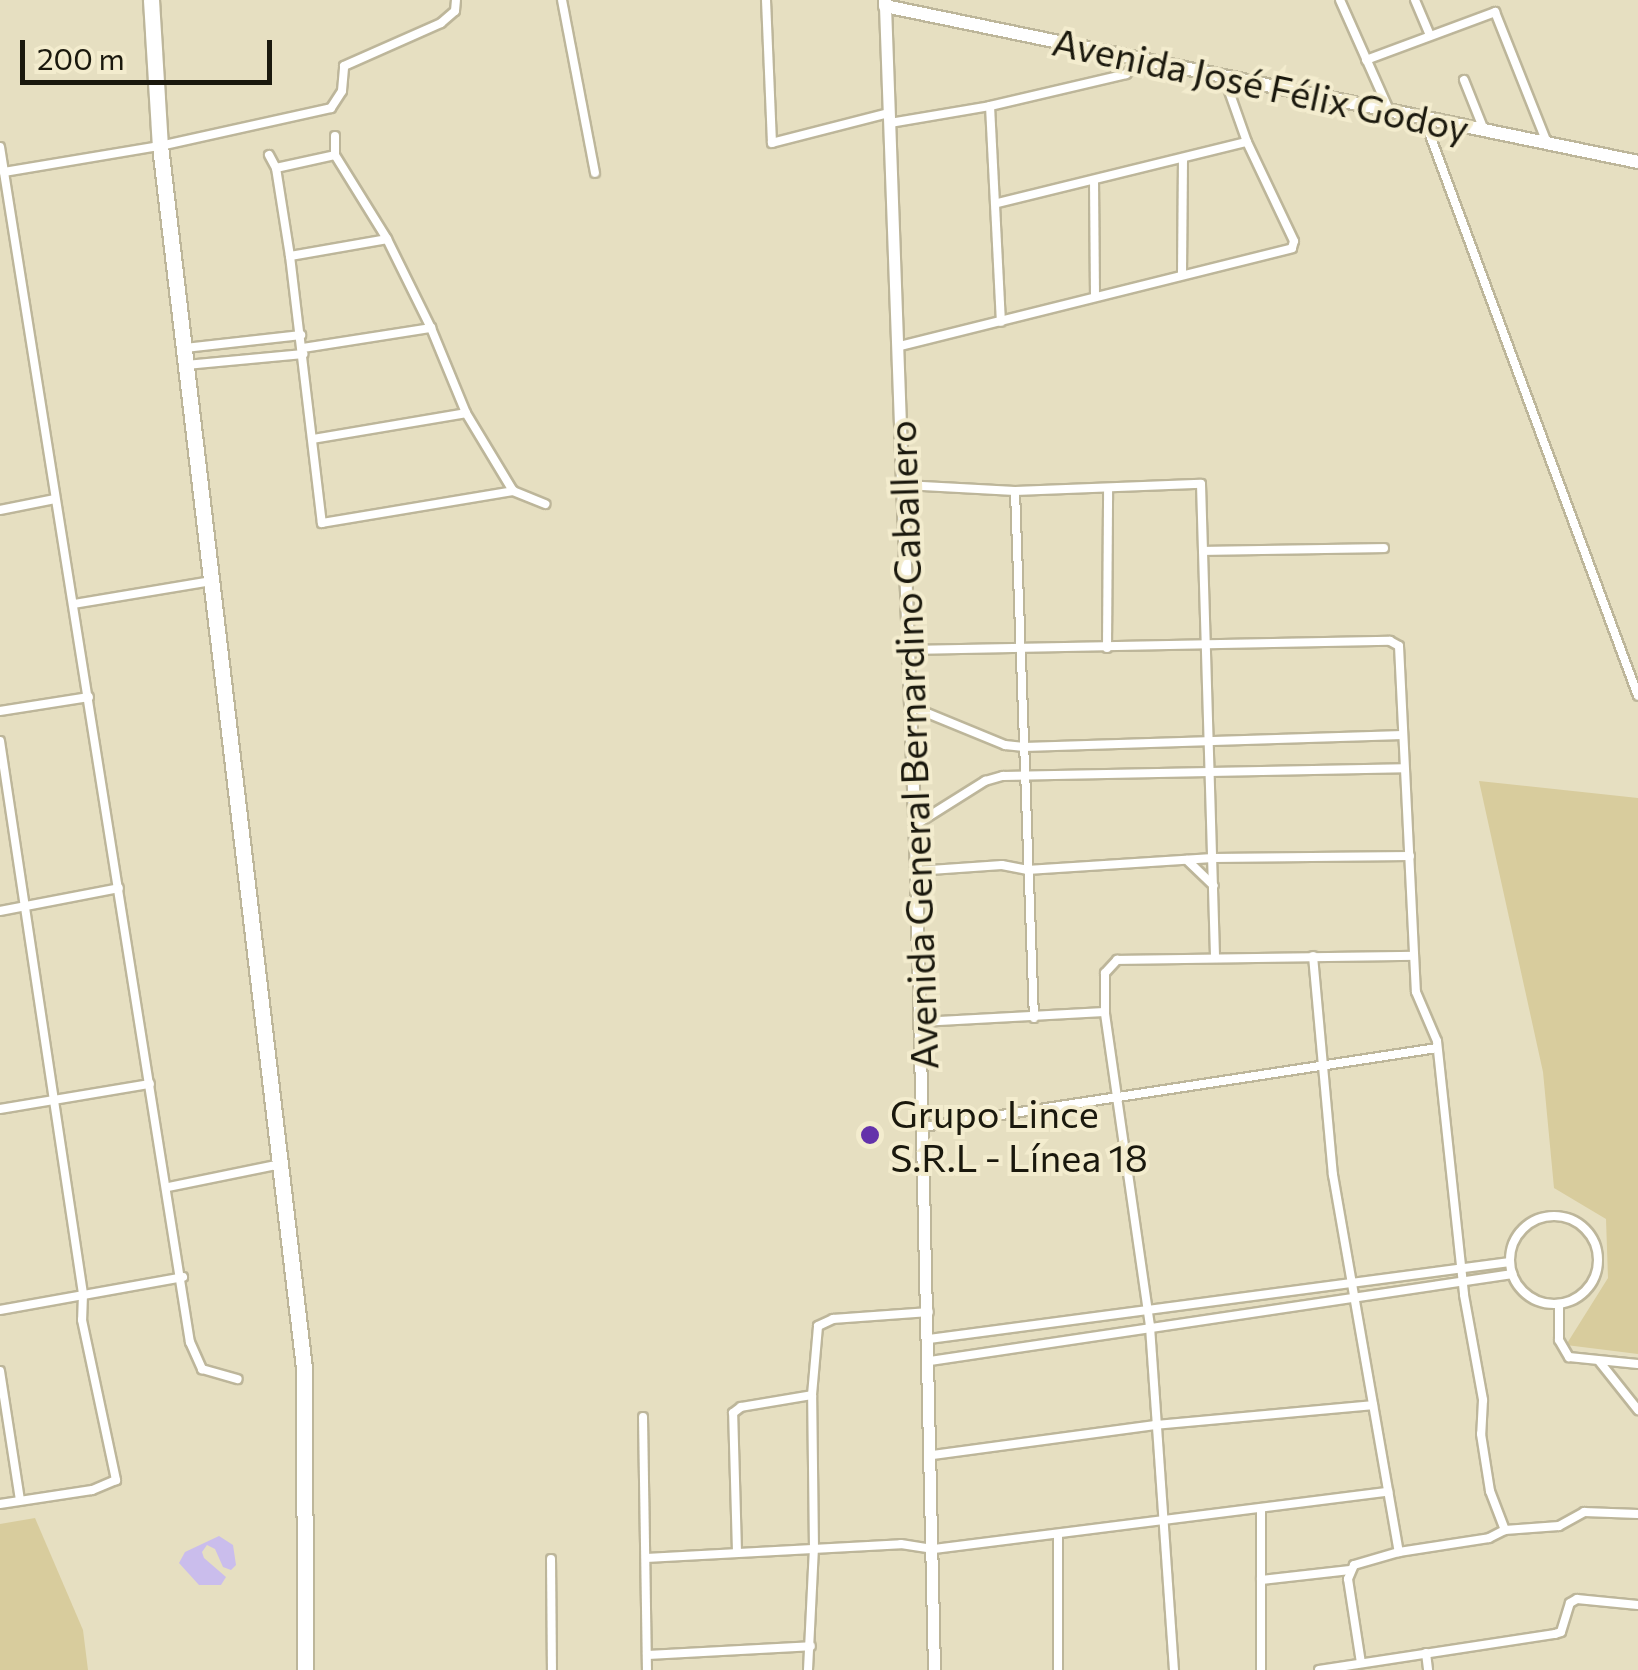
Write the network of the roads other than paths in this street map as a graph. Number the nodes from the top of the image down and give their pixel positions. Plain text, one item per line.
1 (151, 0) edge
2 (456, 0) edge
3 (562, 0) edge
4 (766, 0) edge
5 (1340, 0) edge
6 (1416, 0) edge
7 (885, 3) edge
8 (1430, 36) junction
9 (1141, 60) junction
10 (1366, 60) junction
11 (1224, 78) junction
12 (1464, 80) dead end
13 (990, 106) junction
14 (1389, 111) junction
15 (889, 118) junction
16 (1424, 118) junction
17 (1484, 130) junction
18 (335, 136) dead end
19 (1246, 142) junction
20 (1547, 144) junction
21 (160, 146) junction
22 (0, 147) edge
23 (269, 155) dead end
24 (336, 155) junction
25 (1182, 158) junction
26 (1638, 162) edge
27 (276, 168) junction
28 (4, 172) junction
29 (595, 173) dead end
30 (1094, 181) junction
31 (998, 203) junction
32 (12, 220) junction
33 (0, 222) edge
34 (387, 239) junction
35 (290, 256) junction
36 (1182, 274) junction
37 (1094, 298) junction
38 (1000, 322) junction
39 (431, 328) junction
40 (301, 334) junction
41 (900, 346) junction
42 (303, 351) junction
43 (186, 357) junction
44 (466, 413) junction
45 (313, 439) junction
46 (904, 485) junction
47 (1108, 488) junction
48 (513, 491) junction
49 (1014, 491) junction
50 (56, 499) junction
51 (545, 504) dead end
52 (0, 510) edge
53 (1384, 548) dead end
54 (1203, 552) junction
55 (212, 580) junction
56 (74, 604) junction
57 (1206, 646) junction
58 (1107, 648) junction
59 (909, 650) junction
60 (1020, 651) junction
61 (1638, 696) edge
62 (89, 697) junction
63 (910, 706) junction
64 (0, 710) edge
65 (1402, 736) junction
66 (0, 740) edge
67 (1209, 740) junction
68 (1024, 747) junction
69 (1404, 768) junction
70 (1209, 771) junction
71 (1025, 774) junction
72 (914, 825) junction
73 (1410, 856) junction
74 (1213, 858) junction
75 (1187, 860) junction
76 (1028, 870) junction
77 (916, 871) junction
78 (1214, 886) junction
79 (119, 888) junction
80 (24, 908) junction
81 (0, 911) edge
82 (1216, 956) junction
83 (1313, 956) junction
84 (1414, 956) junction
85 (1105, 1012) junction
86 (1034, 1018) junction
87 (920, 1022) junction
88 (1438, 1048) junction
89 (1325, 1066) junction
90 (150, 1084) junction
91 (55, 1100) junction
92 (1119, 1100) junction
93 (0, 1109) edge
94 (924, 1127) junction
95 (282, 1164) junction
96 (168, 1187) junction
97 (1510, 1262) junction
98 (1462, 1267) junction
99 (1512, 1274) junction
100 (182, 1277) junction
101 (1350, 1284) junction
102 (1463, 1284) junction
103 (83, 1294) junction
104 (1353, 1298) junction
105 (1559, 1304) junction
106 (0, 1310) edge
107 (1147, 1311) junction
108 (929, 1312) junction
109 (1150, 1326) junction
110 (960, 1335) junction
111 (930, 1339) junction
112 (962, 1356) junction
113 (1599, 1360) junction
114 (930, 1361) junction
115 (1638, 1364) edge
116 (0, 1371) edge
117 (238, 1379) dead end
118 (812, 1395) junction
119 (1373, 1405) junction
120 (3, 1406) edge
121 (1638, 1410) edge
122 (643, 1417) dead end
123 (1155, 1426) junction
124 (933, 1454) junction
125 (1388, 1492) junction
126 (20, 1500) junction
127 (0, 1504) edge
128 (1260, 1508) junction
129 (1638, 1514) edge
130 (1164, 1520) junction
131 (1505, 1530) junction
132 (1058, 1536) junction
133 (814, 1548) junction
134 (934, 1549) junction
135 (737, 1552) junction
136 (1399, 1552) junction
137 (646, 1558) junction
138 (551, 1559) dead end
139 (1350, 1570) junction
140 (1261, 1580) junction
141 (1638, 1605) edge
142 (811, 1646) junction
143 (1426, 1653) junction
144 (648, 1655) junction
145 (1362, 1662) junction
146 (306, 1670) edge
147 (552, 1670) edge
148 (647, 1670) edge
149 (808, 1670) edge
150 (934, 1670) edge
151 (1058, 1670) edge
152 (1174, 1670) edge
153 (1261, 1670) edge
154 (1319, 1670) edge
155 (1428, 1670) edge

1 - 21 highway
2 - 21 street
3 - 29 street
4 - 15 street
5 - 10 street
6 - 8 street
7 - 9 main road, Avenida José Félix Godoy
7 - 15 main road, Avenida General Bernardino Caballero
8 - 10 street
8 - 20 street
9 - 11 main road, Avenida José Félix Godoy
9 - 13 street
10 - 14 street
11 - 14 main road, Avenida José Félix Godoy
11 - 19 street
12 - 17 street
13 - 15 street
13 - 31 street
14 - 16 main road, Avenida José Félix Godoy
15 - 41 main road, Avenida General Bernardino Caballero
16 - 17 main road, Avenida José Félix Godoy
16 - 61 street
17 - 20 main road, Avenida José Félix Godoy
18 - 24 street
19 - 25 street
19 - 36 street
20 - 26 main road, Avenida José Félix Godoy
21 - 28 street
21 - 43 highway
22 - 28 street
23 - 27 street
24 - 27 street
24 - 34 street
25 - 30 street
25 - 36 street
27 - 35 street
28 - 32 street
30 - 31 street
30 - 37 street
31 - 38 street
32 - 33 street
32 - 50 street
34 - 35 street
34 - 39 street
35 - 40 street
36 - 37 street
37 - 38 street
38 - 41 street
39 - 42 street
39 - 44 street
40 - 42 street
40 - 43 street
41 - 46 main road, Avenida General Bernardino Caballero
42 - 43 street
42 - 45 street
43 - 55 highway
44 - 45 street
44 - 48 street
45 - 48 street
46 - 49 street
46 - 59 main road, Avenida General Bernardino Caballero
47 - 49 street
47 - 54 street
47 - 58 street
48 - 51 street
49 - 60 street
50 - 52 street
50 - 56 street
53 - 54 street
54 - 57 street
55 - 56 street
55 - 95 highway
56 - 62 street
57 - 58 street
57 - 65 street
57 - 67 street
58 - 60 street
59 - 60 street
59 - 63 main road, Avenida General Bernardino Caballero
60 - 68 street
62 - 64 street
62 - 79 street
63 - 68 street
63 - 72 main road, Avenida General Bernardino Caballero
65 - 67 street
65 - 69 street
66 - 80 street
67 - 68 street
67 - 70 street
68 - 71 street
69 - 70 street
69 - 73 street
70 - 71 street
70 - 74 street
71 - 72 street
71 - 76 street
72 - 77 main road, Avenida General Bernardino Caballero
73 - 74 street
73 - 84 street
74 - 75 street
74 - 78 street
75 - 76 street
75 - 78 street
76 - 77 street
76 - 86 street
77 - 87 main road, Avenida General Bernardino Caballero
78 - 82 street
79 - 80 street
79 - 90 street
80 - 81 street
80 - 91 street
82 - 83 street
82 - 85 street
83 - 84 street
83 - 89 street
84 - 88 street
85 - 86 street
85 - 92 street
86 - 87 street
87 - 94 main road, Avenida General Bernardino Caballero
88 - 89 street
88 - 98 street
89 - 92 street
89 - 101 street
90 - 91 street
90 - 96 street
91 - 93 street
91 - 103 street
92 - 94 street
92 - 107 street
94 - 108 main road, Avenida General Bernardino Caballero
95 - 96 street
95 - 146 highway
96 - 100 street
97 - 98 street
97 - 99 street
97 - 105 street
98 - 101 street
98 - 102 street
99 - 102 street
99 - 105 street
100 - 103 street
100 - 117 street
101 - 104 street
101 - 107 street
102 - 104 street
102 - 131 street
103 - 106 street
103 - 126 street
104 - 109 street
104 - 119 street
105 - 113 street
107 - 109 street
107 - 110 street
108 - 111 main road, Avenida General Bernardino Caballero
108 - 118 street
109 - 112 street
109 - 123 street
110 - 111 street
110 - 112 street
111 - 114 main road, Avenida General Bernardino Caballero
112 - 114 street
113 - 115 street
113 - 121 street
114 - 124 main road, Avenida General Bernardino Caballero
116 - 120 street
118 - 133 street
118 - 135 street
119 - 123 street
119 - 125 street
120 - 126 street
122 - 137 street
123 - 124 street
123 - 130 street
124 - 134 main road, Avenida General Bernardino Caballero
125 - 128 street
125 - 136 street
126 - 127 street
128 - 130 street
128 - 140 street
129 - 131 street
130 - 132 street
130 - 152 street
131 - 136 street
132 - 134 street
132 - 151 street
133 - 134 street
133 - 135 street
133 - 142 street
134 - 150 main road, Avenida General Bernardino Caballero
135 - 137 street
136 - 139 street
137 - 144 street
138 - 147 street
139 - 140 street
139 - 145 street
140 - 153 street
141 - 143 street
142 - 144 street
142 - 149 street
143 - 145 street
143 - 155 street
144 - 148 street
145 - 154 street

